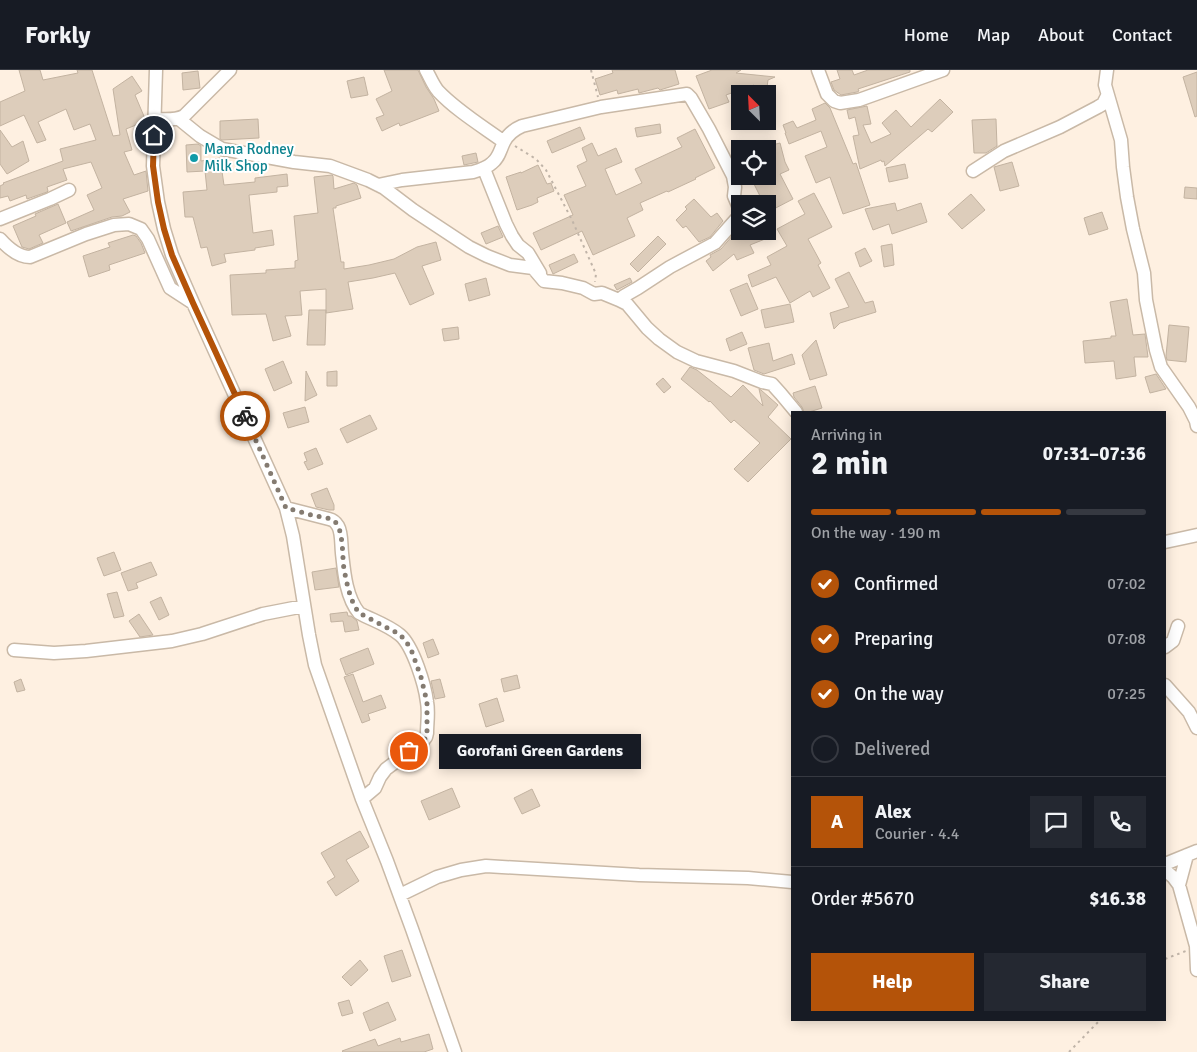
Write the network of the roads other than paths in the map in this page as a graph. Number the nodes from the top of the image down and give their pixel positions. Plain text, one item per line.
1 (156, 70) edge
2 (230, 70) edge
3 (426, 70) edge
4 (818, 70) edge
5 (943, 70) edge
6 (1107, 70) edge
7 (1108, 96) junction
8 (154, 119) junction
9 (179, 119) junction
10 (504, 142) junction
11 (484, 169) junction
12 (973, 171) dead end
13 (378, 185) junction
14 (69, 190) dead end
15 (734, 195) edge
16 (0, 219) edge
17 (731, 225) edge
18 (0, 240) edge
19 (544, 281) junction
20 (622, 298) junction
21 (193, 303) junction
22 (795, 411) edge
23 (1197, 426) edge
24 (286, 508) junction
25 (1197, 535) edge
26 (1166, 542) edge
27 (304, 606) junction
28 (1178, 626) dead end
29 (1166, 646) edge
30 (14, 650) dead end
31 (1166, 686) edge
32 (1197, 728) edge
33 (362, 799) junction
34 (1192, 853) edge
35 (1166, 864) edge
36 (1166, 871) edge
37 (791, 882) edge
38 (1179, 885) junction
39 (400, 895) junction
40 (1197, 970) edge
41 (454, 1052) edge

1 - 8 street
2 - 9 street
3 - 10 street
4 - 5 street
6 - 7 street
7 - 12 street
7 - 23 street
8 - 9 street
8 - 21 street
9 - 13 street
10 - 11 street
10 - 15 street
11 - 13 street
11 - 19 street
13 - 19 street
14 - 16 street
17 - 20 street
18 - 21 street
19 - 20 street
20 - 22 street
21 - 24 street
24 - 27 street
24 - 33 street
25 - 26 street
27 - 30 street
27 - 33 street
28 - 29 street
31 - 32 street
33 - 39 street
34 - 35 street
34 - 38 street
36 - 38 street
37 - 39 street
38 - 40 street
39 - 41 street

